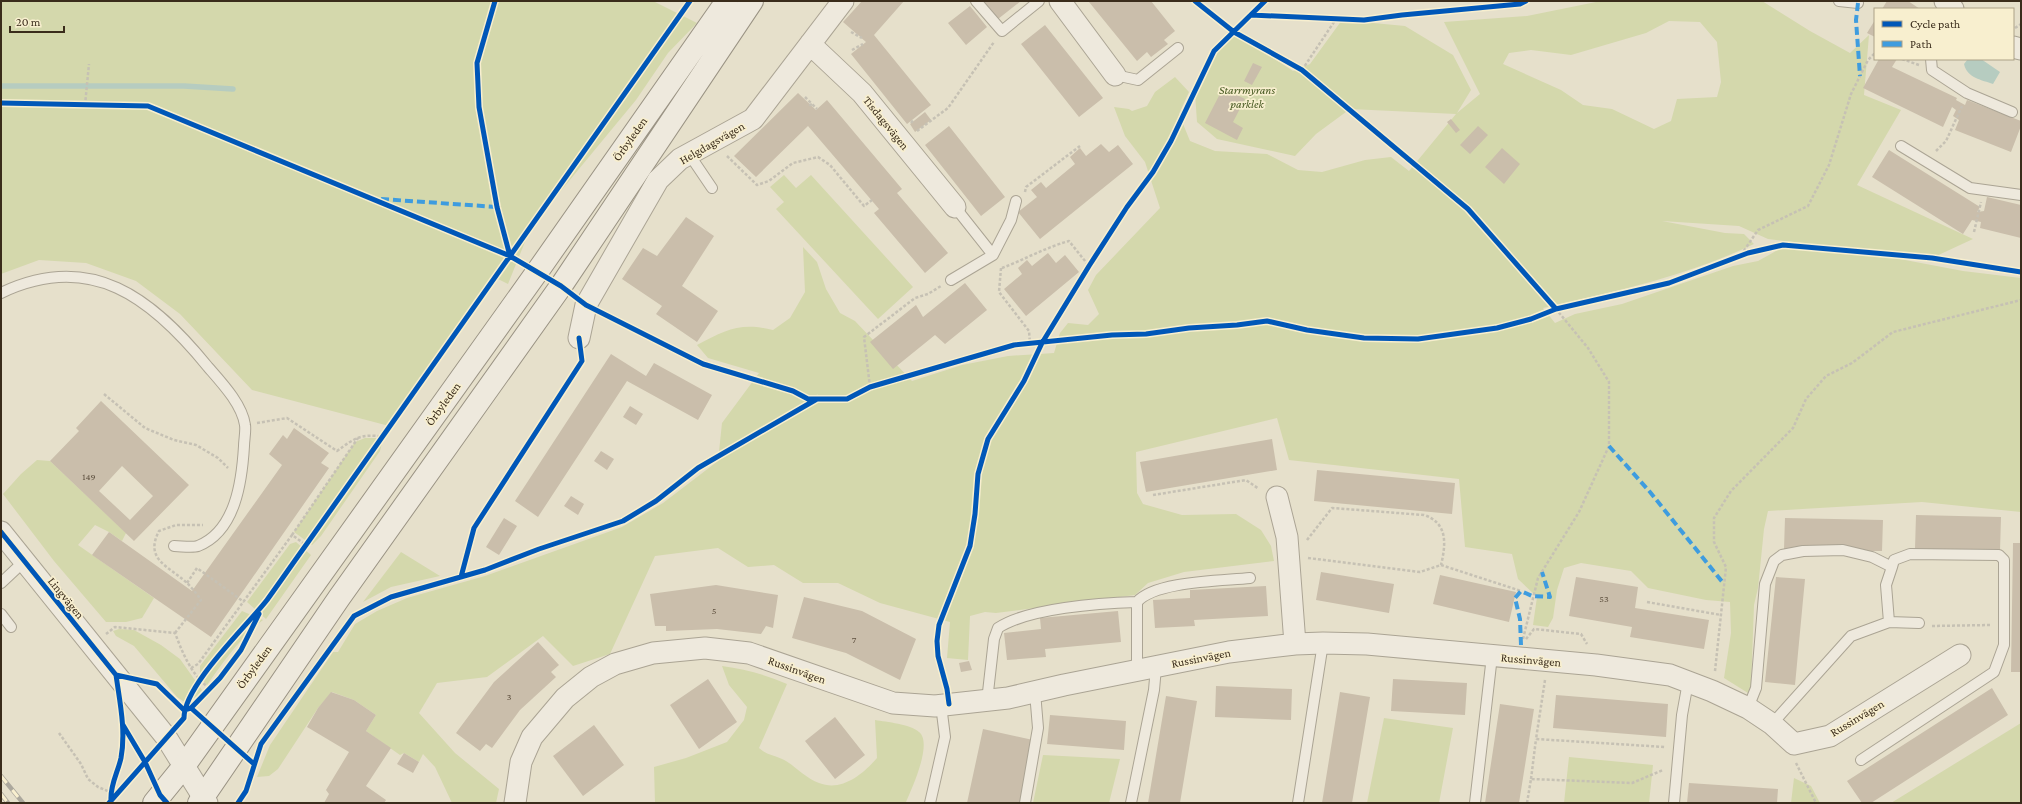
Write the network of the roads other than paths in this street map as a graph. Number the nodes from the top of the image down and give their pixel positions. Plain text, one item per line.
1 (727, 1) edge
2 (752, 1) edge
3 (842, 1) edge
4 (976, 1) edge
5 (1039, 1) edge
6 (1060, 1) edge
7 (1839, 1) edge
8 (1858, 3) dead end
9 (810, 44) junction
10 (1178, 48) dead end
11 (1931, 60) edge
12 (1116, 75) joint
13 (2012, 112) dead end
14 (1901, 146) dead end
15 (690, 154) junction
16 (712, 188) dead end
17 (2021, 196) edge
18 (1016, 201) road end
19 (955, 207) joint
20 (993, 255) junction
21 (951, 280) road end
22 (1, 293) edge
23 (579, 338) dead end
24 (1277, 497) road end
25 (1, 532) edge
26 (174, 546) dead end
27 (26, 564) junction
28 (1892, 567) junction
29 (1250, 578) dead end
30 (1, 583) edge
31 (1137, 602) junction
32 (1, 614) edge
33 (1888, 622) junction
34 (1919, 623) road end
35 (11, 627) dead end
36 (1324, 642) junction
37 (1295, 644) junction
38 (1960, 655) dead end
39 (1492, 656) junction
40 (1147, 669) junction
41 (1688, 682) junction
42 (1035, 692) junction
43 (987, 701) junction
44 (941, 705) junction
45 (1748, 708) junction
46 (1772, 724) junction
47 (1861, 760) dead end
48 (188, 772) junction
49 (203, 801) edge
50 (154, 803) edge
51 (173, 803) edge
52 (515, 803) edge
53 (930, 803) edge
54 (1025, 803) edge
55 (1131, 803) edge
56 (1298, 803) edge
57 (1475, 803) edge
58 (1674, 803) edge

1 - 48 main road, Örbyleden
2 - 49 main road, Örbyleden
3 - 9 street, Helgdagsvägen
4 - 5 lane
6 - 12 street
7 - 8 lane
9 - 15 street, Helgdagsvägen
9 - 19 street, Tisdagsvägen
10 - 12 lane
11 - 13 lane
14 - 17 lane
15 - 16 lane
15 - 23 street, Helgdagsvägen
18 - 20 lane
19 - 20 lane
20 - 21 lane
22 - 26 lane
24 - 37 street
25 - 27 street, Lingvägen
27 - 30 lane
27 - 48 street, Lingvägen
28 - 33 lane
28 - 45 lane
28 - 47 lane
29 - 31 lane
31 - 40 lane
31 - 43 lane
32 - 35 lane
33 - 34 lane
33 - 46 lane
36 - 37 street, Russinvägen
36 - 39 street, Russinvägen
36 - 56 lane
37 - 40 street, Russinvägen
38 - 46 street, Russinvägen
39 - 41 street, Russinvägen
39 - 57 lane, Russinvägen
40 - 42 street, Russinvägen
40 - 55 lane, Russinvägen
41 - 45 street, Russinvägen
41 - 58 lane
42 - 43 street, Russinvägen
42 - 54 lane
43 - 44 street, Russinvägen
44 - 52 street, Russinvägen
44 - 53 lane
45 - 46 street, Russinvägen
48 - 49 street, Lingvägen
48 - 50 main road, Örbyleden
48 - 51 main road, Örbyleden

